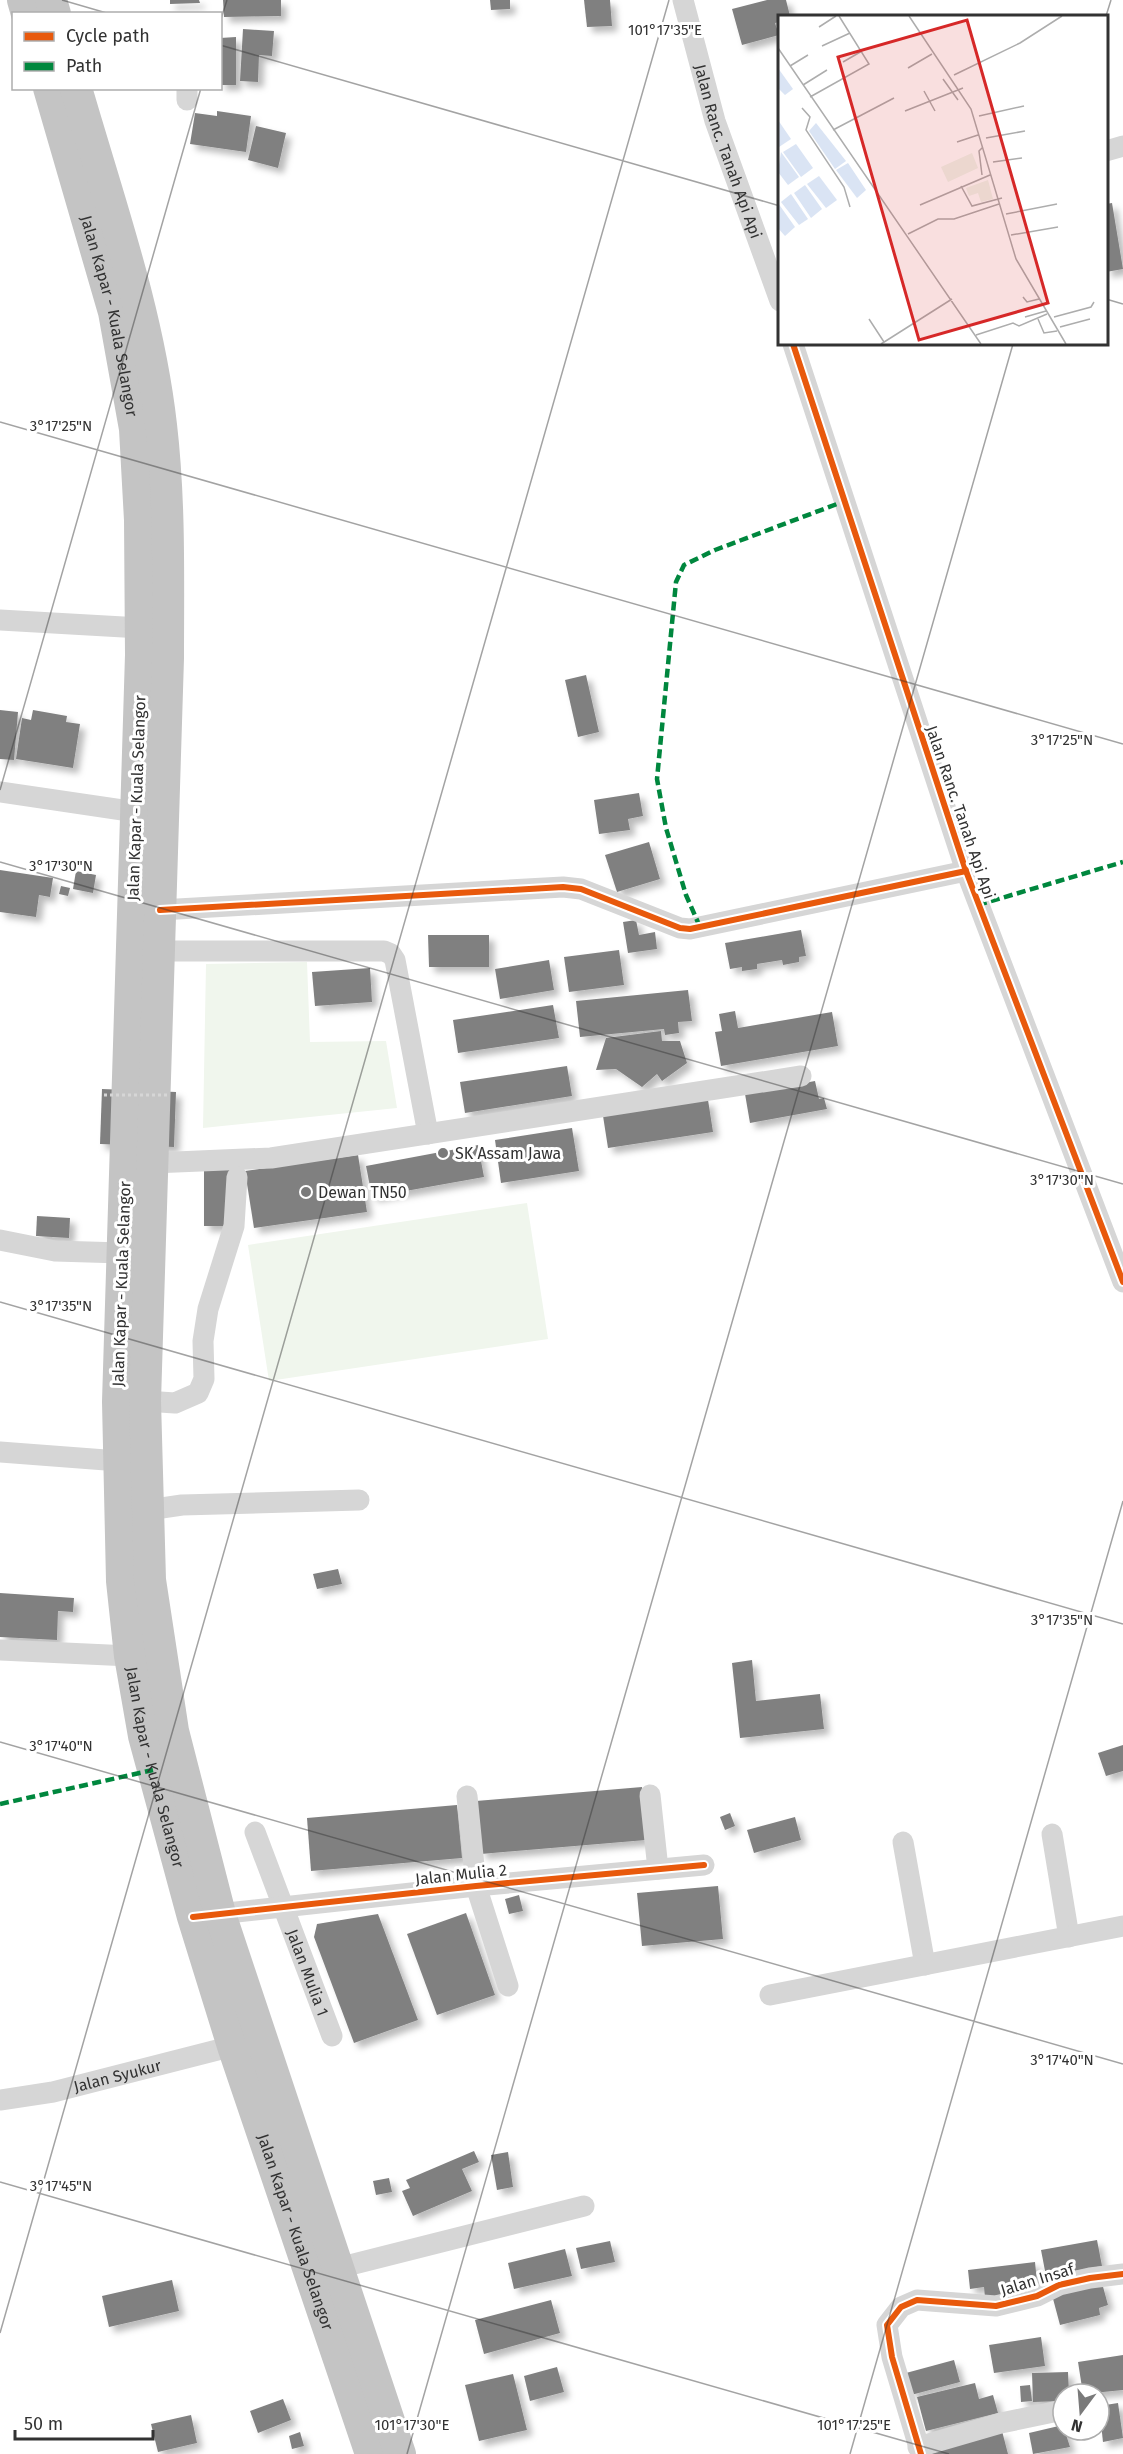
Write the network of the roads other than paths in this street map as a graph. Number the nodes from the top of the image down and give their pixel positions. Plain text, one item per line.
1 (683, 0) edge
2 (50, 90) edge
3 (77, 90) edge
4 (1123, 146) edge
5 (1108, 151) edge
6 (772, 250) edge
7 (778, 288) edge
8 (793, 345) edge
9 (0, 620) edge
10 (141, 628) junction
11 (0, 792) edge
12 (136, 812) junction
13 (966, 871) junction
14 (160, 910) junction
15 (145, 951) junction
16 (801, 1076) dead end
17 (428, 1134) junction
18 (139, 1163) junction
19 (237, 1177) dead end
20 (0, 1240) edge
21 (122, 1253) junction
22 (1123, 1282) edge
23 (145, 1401) junction
24 (0, 1452) edge
25 (119, 1461) junction
26 (359, 1500) dead end
27 (148, 1510) junction
28 (0, 1650) edge
29 (130, 1656) junction
30 (467, 1796) dead end
31 (650, 1796) dead end
32 (255, 1832) dead end
33 (1052, 1834) dead end
34 (903, 1842) dead end
35 (704, 1865) dead end
36 (658, 1869) junction
37 (476, 1886) junction
38 (282, 1908) junction
39 (206, 1916) junction
40 (1123, 1926) edge
41 (1069, 1937) junction
42 (925, 1965) junction
43 (508, 1986) dead end
44 (770, 1995) dead end
45 (332, 2036) dead end
46 (233, 2046) junction
47 (0, 2100) edge
48 (584, 2206) dead end
49 (338, 2268) junction
50 (1123, 2274) edge
51 (1051, 2413) edge
52 (920, 2450) edge
53 (371, 2454) edge
54 (400, 2454) edge

1 - 6 street, Jalan Ranc. Tanah Api Api
2 - 10 highway, Jalan Kapar - Kuala Selangor
3 - 14 highway, Jalan Kapar - Kuala Selangor
4 - 5 street
6 - 7 street, Jalan Ranc. Tanah Api Api
8 - 13 street, Jalan Ranc. Tanah Api Api
9 - 10 street
10 - 12 highway, Jalan Kapar - Kuala Selangor
11 - 12 street
12 - 15 highway, Jalan Kapar - Kuala Selangor
13 - 14 street
13 - 22 street, Jalan Ranc. Tanah Api Api
14 - 15 highway, Jalan Kapar - Kuala Selangor
15 - 17 street
15 - 18 highway, Jalan Kapar - Kuala Selangor
16 - 17 street
17 - 18 street
18 - 21 highway, Jalan Kapar - Kuala Selangor
18 - 23 highway, Jalan Kapar - Kuala Selangor
19 - 23 street
20 - 21 street
21 - 25 highway, Jalan Kapar - Kuala Selangor
23 - 27 highway, Jalan Kapar - Kuala Selangor
24 - 25 street
25 - 29 highway, Jalan Kapar - Kuala Selangor
26 - 27 street
27 - 39 highway, Jalan Kapar - Kuala Selangor
28 - 29 street
29 - 39 highway, Jalan Kapar - Kuala Selangor
30 - 37 street
31 - 36 street
32 - 38 street, Jalan Mulia 1
33 - 41 street
34 - 42 street
35 - 36 street, Jalan Mulia 2
36 - 37 street, Jalan Mulia 2
37 - 38 street, Jalan Mulia 2
37 - 43 street
38 - 39 street, Jalan Mulia 2
38 - 45 street, Jalan Mulia 1
39 - 46 highway, Jalan Kapar - Kuala Selangor
39 - 49 highway, Jalan Kapar - Kuala Selangor
40 - 41 street
41 - 42 street
42 - 44 street
46 - 47 street, Jalan Syukur
46 - 53 highway, Jalan Kapar - Kuala Selangor
48 - 49 street
49 - 54 highway, Jalan Kapar - Kuala Selangor
50 - 52 street, Jalan Insaf
51 - 52 street

